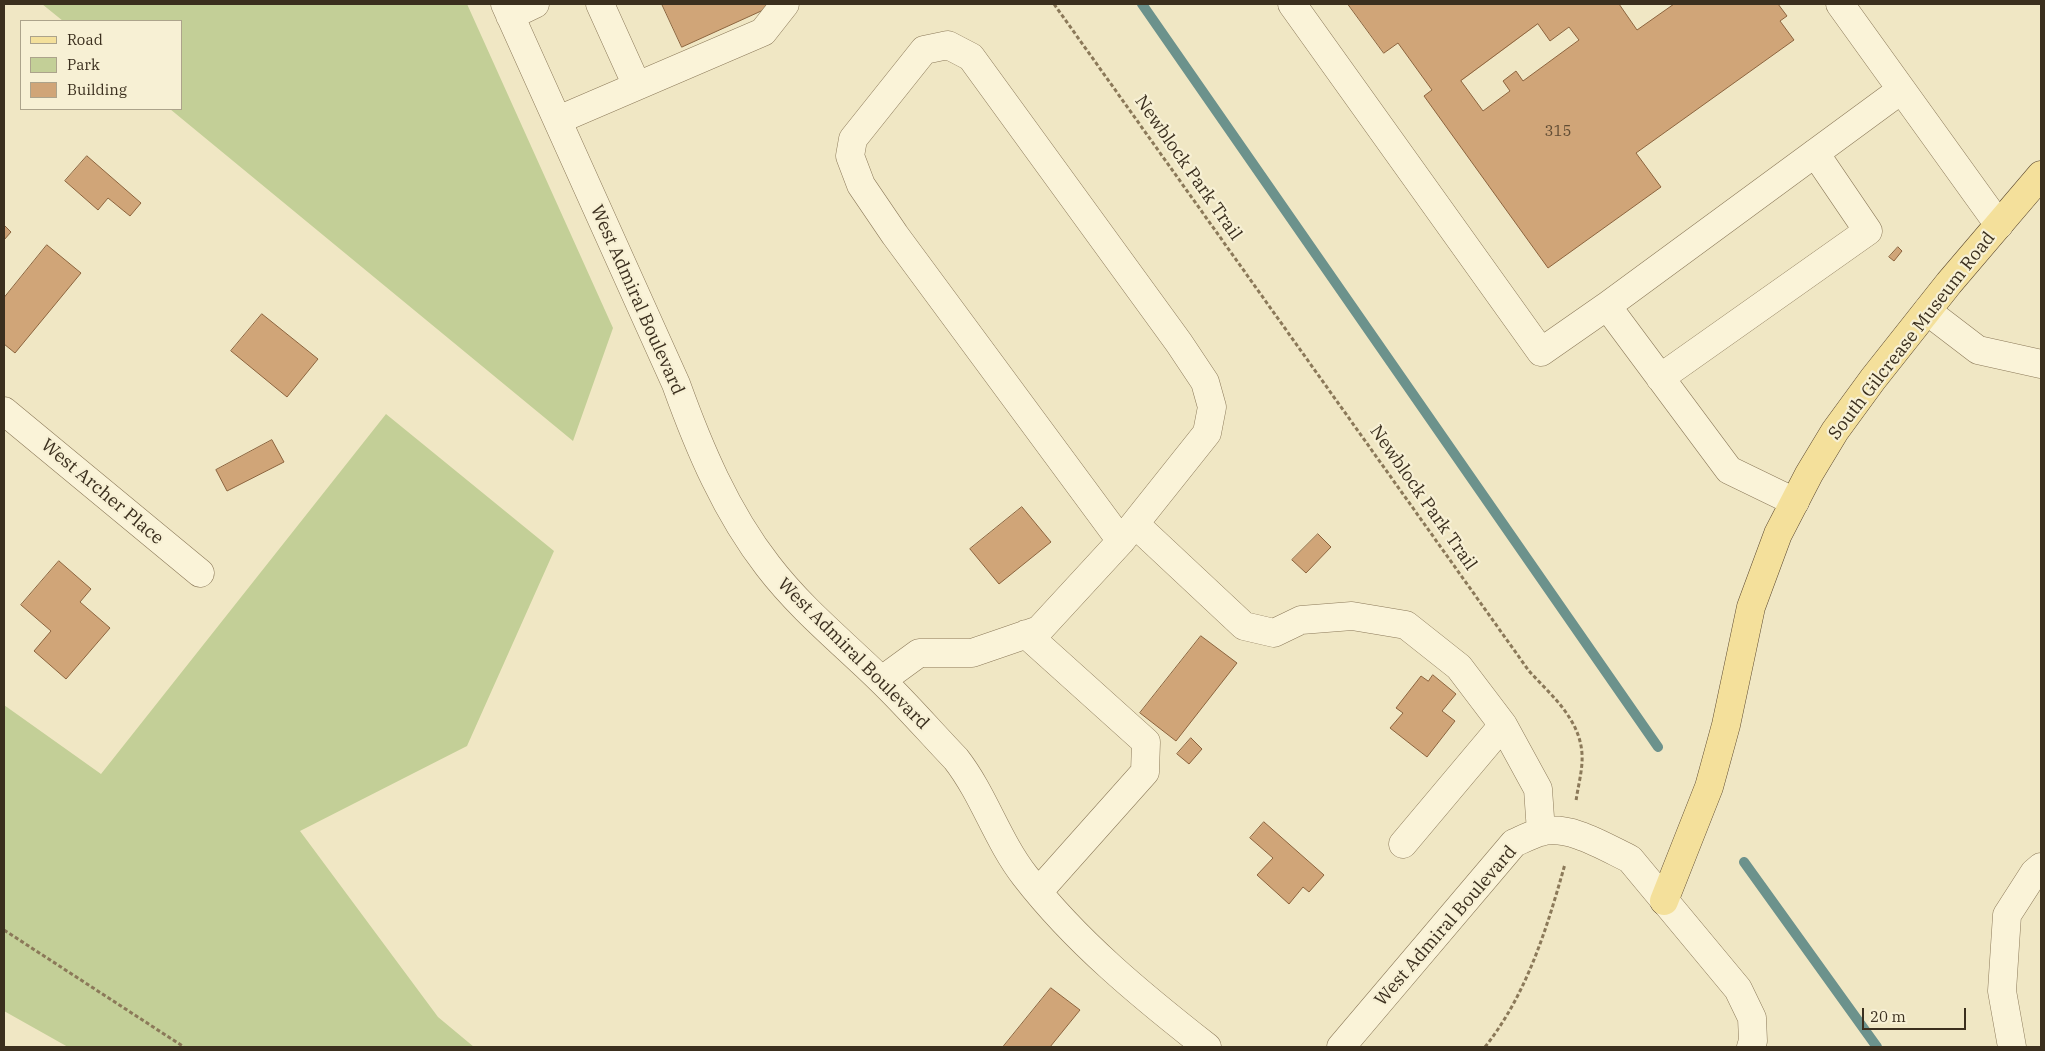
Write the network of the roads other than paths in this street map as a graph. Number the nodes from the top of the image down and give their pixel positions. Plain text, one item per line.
1 (535, 4) edge
2 (600, 4) edge
3 (785, 4) edge
4 (1292, 4) edge
5 (1840, 4) edge
6 (508, 10) edge
7 (637, 86) junction
8 (1901, 90) junction
9 (558, 120) junction
10 (1815, 153) junction
11 (2041, 175) edge
12 (1999, 225) junction
13 (1607, 306) junction
14 (1928, 311) junction
15 (2041, 364) edge
16 (1660, 378) junction
17 (4, 411) edge
18 (1795, 502) junction
19 (1128, 533) junction
20 (200, 574) dead end
21 (1026, 634) junction
22 (882, 680) junction
23 (1503, 725) junction
24 (1541, 832) junction
25 (1403, 844) dead end
26 (2041, 867) edge
27 (1039, 892) junction
28 (1664, 901) junction
29 (1207, 1047) edge
30 (1341, 1047) edge
31 (1750, 1047) edge
32 (2012, 1047) edge

1 - 6 street
2 - 7 street
3 - 7 street
4 - 13 street
5 - 8 street
6 - 9 street, West Admiral Boulevard
7 - 9 street
8 - 10 street
8 - 12 street
9 - 22 street, West Admiral Boulevard
10 - 13 street
10 - 16 street
11 - 12 main road, South Gilcrease Museum Road
12 - 14 main road, South Gilcrease Museum Road
13 - 16 street
14 - 15 street
14 - 18 main road, South Gilcrease Museum Road
16 - 18 street
17 - 20 street, West Archer Place
18 - 28 main road, South Gilcrease Museum Road
19 - 19 street
19 - 21 street
19 - 23 street
21 - 22 street
21 - 27 street
22 - 27 street, West Admiral Boulevard
23 - 24 street
23 - 25 street
24 - 28 street, West Admiral Boulevard
24 - 30 street, West Admiral Boulevard
26 - 32 street
27 - 29 street, West Admiral Boulevard
28 - 31 street, West Admiral Boulevard

